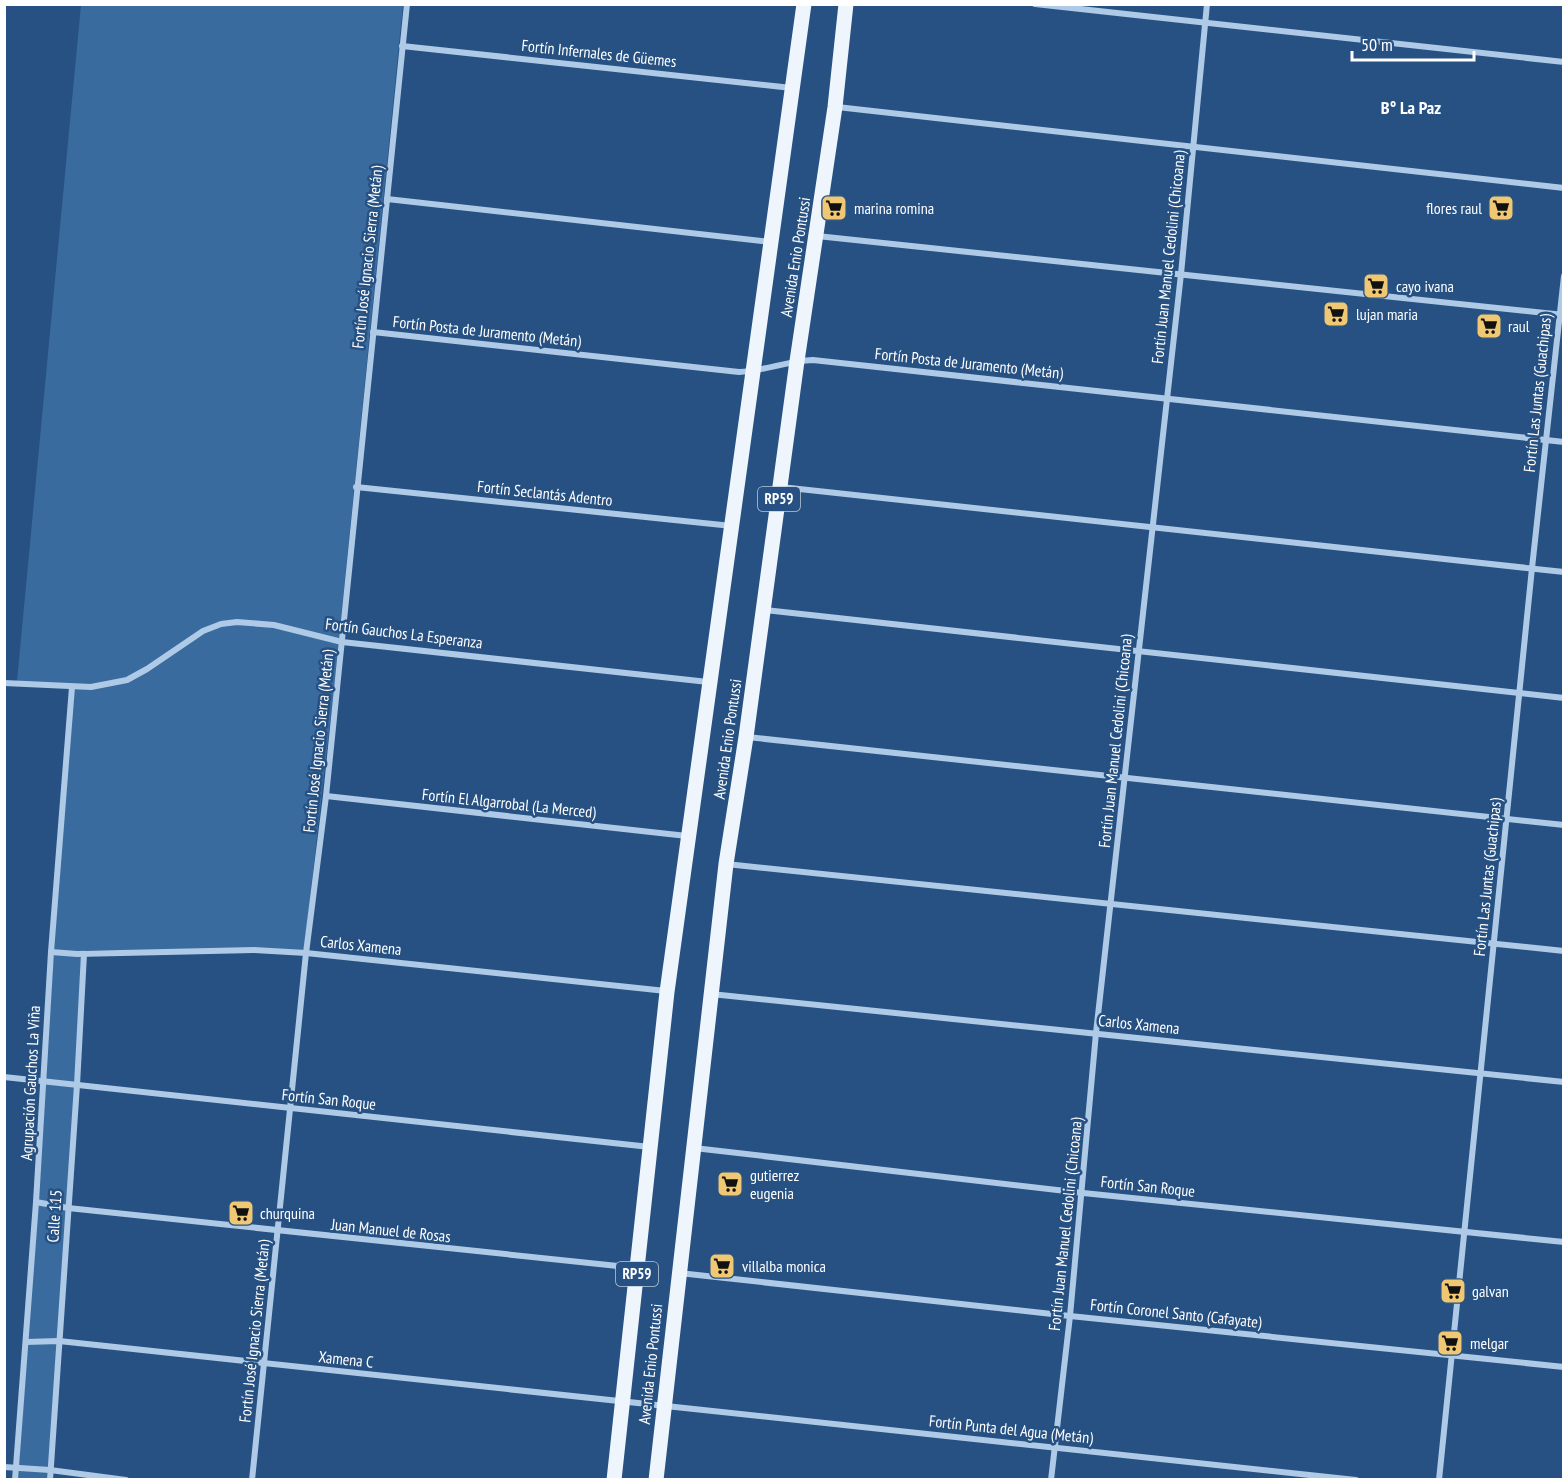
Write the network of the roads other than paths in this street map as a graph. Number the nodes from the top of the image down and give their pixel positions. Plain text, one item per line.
1 (406, 4) edge
2 (804, 4) edge
3 (846, 4) edge
4 (1035, 4) edge
5 (1207, 4) edge
6 (1205, 22) junction
7 (402, 46) junction
8 (1563, 62) edge
9 (793, 88) junction
10 (835, 107) junction
11 (1193, 146) junction
12 (1563, 188) edge
13 (387, 199) junction
14 (817, 236) junction
15 (770, 242) junction
16 (1181, 274) junction
17 (1563, 276) edge
18 (1561, 315) edge
19 (373, 332) junction
20 (797, 361) junction
21 (753, 371) junction
22 (1166, 398) junction
23 (1546, 440) junction
24 (1563, 442) edge
25 (356, 487) junction
26 (780, 487) junction
27 (732, 526) junction
28 (1153, 526) junction
29 (1532, 568) junction
30 (1563, 572) edge
31 (763, 610) junction
32 (342, 642) junction
33 (1139, 651) junction
34 (709, 682) junction
35 (4, 683) edge
36 (72, 687) junction
37 (1520, 693) junction
38 (1563, 698) edge
39 (746, 737) junction
40 (1124, 779) junction
41 (326, 796) junction
42 (1506, 819) junction
43 (1563, 825) edge
44 (688, 836) junction
45 (726, 864) junction
46 (1111, 903) junction
47 (1494, 944) junction
48 (1563, 951) edge
49 (51, 952) junction
50 (306, 952) junction
51 (84, 954) junction
52 (667, 992) junction
53 (711, 994) junction
54 (1096, 1033) junction
55 (1482, 1073) junction
56 (4, 1077) edge
57 (43, 1081) junction
58 (1563, 1082) edge
59 (78, 1085) junction
60 (291, 1108) junction
61 (650, 1147) junction
62 (694, 1148) junction
63 (1083, 1193) junction
64 (36, 1202) junction
65 (68, 1208) junction
66 (1464, 1231) junction
67 (278, 1232) junction
68 (1563, 1242) edge
69 (637, 1268) junction
70 (679, 1273) junction
71 (1070, 1316) junction
72 (59, 1341) junction
73 (26, 1342) junction
74 (1452, 1354) junction
75 (264, 1364) junction
76 (1563, 1366) edge
77 (622, 1401) junction
78 (664, 1405) junction
79 (1054, 1448) junction
80 (4, 1467) edge
81 (15, 1468) junction
82 (50, 1470) junction
83 (15, 1479) edge
84 (50, 1479) edge
85 (126, 1479) edge
86 (252, 1479) edge
87 (614, 1479) edge
88 (656, 1479) edge
89 (1051, 1479) edge
90 (1356, 1479) edge
91 (1439, 1479) edge

1 - 7 street, Fortín José Ignacio Sierra (Metán)
2 - 9 main road, Avenida Enio Pontussi / RP59
3 - 10 main road, Avenida Enio Pontussi / RP59
4 - 6 street
5 - 6 street, Fortín Juan Manuel Cedolini (Chicoana)
6 - 8 street
6 - 11 street, Fortín Juan Manuel Cedolini (Chicoana)
7 - 9 street, Fortín Infernales de Güemes
7 - 13 street, Fortín José Ignacio Sierra (Metán)
9 - 15 main road, Avenida Enio Pontussi / RP59
10 - 11 street
10 - 14 main road, Avenida Enio Pontussi / RP59
11 - 12 street
11 - 16 street, Fortín Juan Manuel Cedolini (Chicoana)
13 - 15 street
13 - 19 street, Fortín José Ignacio Sierra (Metán)
14 - 16 street
14 - 20 main road, Avenida Enio Pontussi / RP59
15 - 21 main road, Avenida Enio Pontussi / RP59
16 - 18 street
16 - 22 street, Fortín Juan Manuel Cedolini (Chicoana)
17 - 18 street, Fortín Las Juntas (Guachipas)
18 - 23 street, Fortín Las Juntas (Guachipas)
19 - 21 street, Fortín Posta de Juramento (Metán)
19 - 25 street, Fortín José Ignacio Sierra (Metán)
20 - 21 street, Fortín Posta de Juramento (Metán)
20 - 22 street, Fortín Posta de Juramento (Metán)
20 - 26 main road, Avenida Enio Pontussi / RP59
21 - 27 main road, Avenida Enio Pontussi / RP59
22 - 23 street, Fortín Posta de Juramento (Metán)
22 - 28 street, Fortín Juan Manuel Cedolini (Chicoana)
23 - 24 street, Fortín Posta de Juramento (Metán)
23 - 29 street, Fortín Las Juntas (Guachipas)
25 - 27 street, Fortín Seclantás Adentro
25 - 32 street, Fortín José Ignacio Sierra (Metán)
26 - 28 street
26 - 31 main road, Avenida Enio Pontussi / RP59
27 - 34 main road, Avenida Enio Pontussi / RP59
28 - 29 street
28 - 33 street, Fortín Juan Manuel Cedolini (Chicoana)
29 - 30 street
29 - 37 street, Fortín Las Juntas (Guachipas)
31 - 33 street
31 - 39 main road, Avenida Enio Pontussi / RP59
32 - 34 street, Fortín Gauchos La Esperanza
32 - 36 street, Fortín Gauchos La Esperanza
32 - 41 street, Fortín José Ignacio Sierra (Metán)
33 - 37 street
33 - 40 street, Fortín Juan Manuel Cedolini (Chicoana)
34 - 44 main road, Avenida Enio Pontussi / RP59
35 - 36 street, Fortín Gauchos La Esperanza
36 - 49 street, Agrupación Gauchos La Viña
37 - 38 street
37 - 42 street, Fortín Las Juntas (Guachipas)
39 - 40 street
39 - 45 main road, Avenida Enio Pontussi / RP59
40 - 42 street
40 - 46 street, Fortín Juan Manuel Cedolini (Chicoana)
41 - 44 street, Fortín El Algarrobal (La Merced)
41 - 50 street, Fortín José Ignacio Sierra (Metán)
42 - 43 street
42 - 47 street, Fortín Las Juntas (Guachipas)
44 - 52 main road, Avenida Enio Pontussi / RP59
45 - 46 street
45 - 53 main road, Avenida Enio Pontussi / RP59
46 - 47 street
46 - 54 street, Fortín Juan Manuel Cedolini (Chicoana)
47 - 48 street
47 - 55 street, Fortín Las Juntas (Guachipas)
49 - 51 street, Carlos Xamena
49 - 57 street, Agrupación Gauchos La Viña
50 - 51 street, Carlos Xamena
50 - 52 street, Carlos Xamena
50 - 60 street, Fortín José Ignacio Sierra (Metán)
51 - 59 street, Calle 115
52 - 61 main road, Avenida Enio Pontussi / RP59
53 - 54 street, Carlos Xamena
53 - 62 main road, Avenida Enio Pontussi / RP59
54 - 55 street, Carlos Xamena
54 - 63 street, Fortín Juan Manuel Cedolini (Chicoana)
55 - 58 street, Carlos Xamena
55 - 66 street, Fortín Las Juntas (Guachipas)
56 - 57 street, Fortín San Roque
57 - 59 street, Fortín San Roque
57 - 64 street, Agrupación Gauchos La Viña
59 - 60 street, Fortín San Roque
59 - 65 street, Calle 115
60 - 61 street, Fortín San Roque
60 - 67 street, Fortín José Ignacio Sierra (Metán)
61 - 69 main road, Avenida Enio Pontussi / RP59
62 - 63 street, Fortín San Roque
62 - 70 main road, Avenida Enio Pontussi / RP59
63 - 66 street, Fortín San Roque
63 - 71 street, Fortín Juan Manuel Cedolini (Chicoana)
64 - 65 street, Juan Manuel de Rosas
64 - 73 street, Agrupación Gauchos La Viña
65 - 67 street, Juan Manuel de Rosas
65 - 72 street, Calle 115
66 - 68 street, Fortín San Roque
66 - 74 street, Fortín Las Juntas (Guachipas)
67 - 69 street, Juan Manuel de Rosas
67 - 75 street, Fortín José Ignacio Sierra (Metán)
69 - 77 main road, Avenida Enio Pontussi / RP59
70 - 71 street, Fortín Coronel Santo (Cafayate)
70 - 78 main road, Avenida Enio Pontussi / RP59
71 - 74 street, Fortín Coronel Santo (Cafayate)
71 - 79 street, Fortín Juan Manuel Cedolini (Chicoana)
72 - 73 street, Xamena C
72 - 75 street, Xamena C
72 - 82 street, Calle 115
73 - 81 street, Agrupación Gauchos La Viña
74 - 76 street, Fortín Coronel Santo (Cafayate)
74 - 91 street, Fortín Las Juntas (Guachipas)
75 - 77 street, Xamena C
75 - 86 street, Fortín José Ignacio Sierra (Metán)
77 - 78 street, Xamena C
77 - 87 main road, Avenida Enio Pontussi / RP59
78 - 79 street, Fortín Punta del Agua (Metán)
78 - 88 main road, Avenida Enio Pontussi / RP59
79 - 89 street, Fortín Juan Manuel Cedolini (Chicoana)
79 - 90 street, Fortín Punta del Agua (Metán)
80 - 81 street
81 - 82 street
81 - 83 street, Agrupación Gauchos La Viña
82 - 84 street, Calle 115
82 - 85 street

